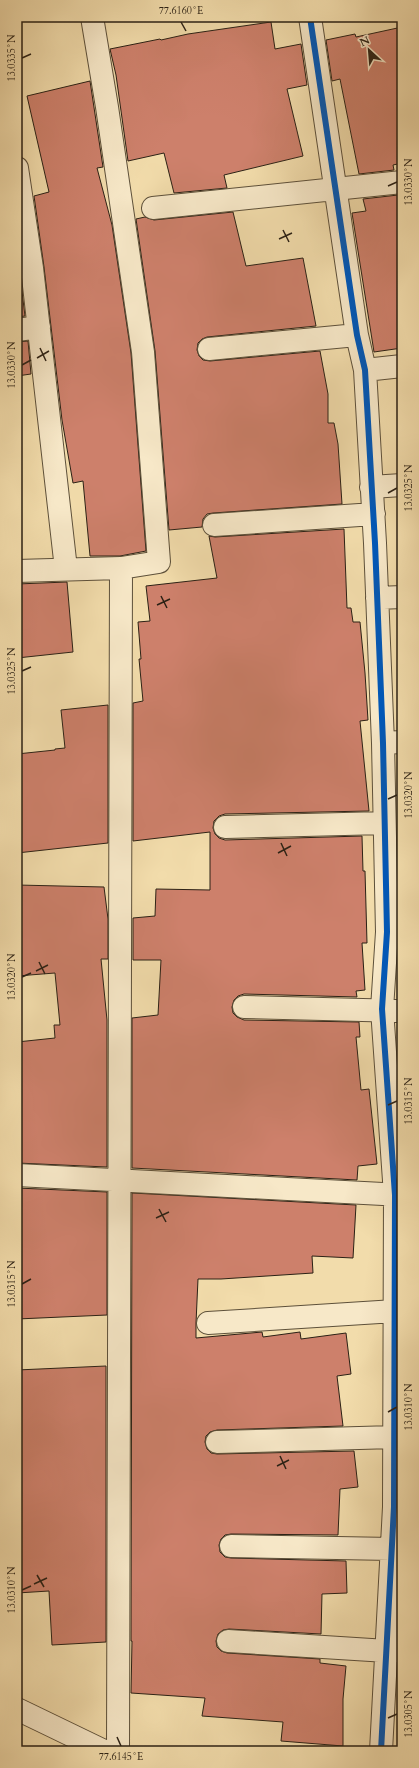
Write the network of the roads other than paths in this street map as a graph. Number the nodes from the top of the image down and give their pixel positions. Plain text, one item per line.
1 (92, 17) edge
2 (310, 17) edge
3 (17, 168) edge
4 (402, 182) edge
5 (335, 190) junction
6 (153, 208) dead end
7 (39, 327) junction
8 (17, 330) edge
9 (357, 335) junction
10 (209, 349) dead end
11 (402, 366) edge
12 (365, 370) junction
13 (402, 485) edge
14 (371, 487) junction
15 (374, 514) junction
16 (214, 525) dead end
17 (121, 568) junction
18 (66, 569) junction
19 (17, 571) edge
20 (402, 597) edge
21 (377, 598) junction
22 (392, 742) edge
23 (384, 822) junction
24 (225, 827) dead end
25 (393, 864) edge
26 (244, 1007) dead end
27 (392, 1010) edge
28 (17, 1175) edge
29 (119, 1180) junction
30 (399, 1195) edge
31 (395, 1311) junction
32 (208, 1323) dead end
33 (398, 1354) edge
34 (394, 1437) junction
35 (217, 1442) dead end
36 (398, 1507) edge
37 (231, 1546) dead end
38 (392, 1549) junction
39 (228, 1641) dead end
40 (394, 1651) edge
41 (17, 1709) edge
42 (104, 1751) edge
43 (118, 1751) edge
44 (381, 1751) edge

1 - 17 street
2 - 5 street
3 - 7 street
4 - 5 street
5 - 6 street
5 - 9 street
7 - 8 street
7 - 18 street
9 - 10 street
9 - 12 street
11 - 12 street
12 - 14 street
13 - 14 street
14 - 15 street
15 - 16 street
15 - 21 street
17 - 18 street
17 - 29 street
18 - 19 street
20 - 21 street
21 - 22 street
22 - 23 street
23 - 24 street
23 - 25 street
25 - 27 street
26 - 27 street
27 - 30 street
28 - 29 street
29 - 30 street
29 - 43 street
30 - 31 street
31 - 32 street
31 - 33 street
33 - 34 street
34 - 35 street
34 - 36 street
36 - 38 street
37 - 38 street
38 - 40 street
39 - 40 street
40 - 44 street
41 - 42 street

